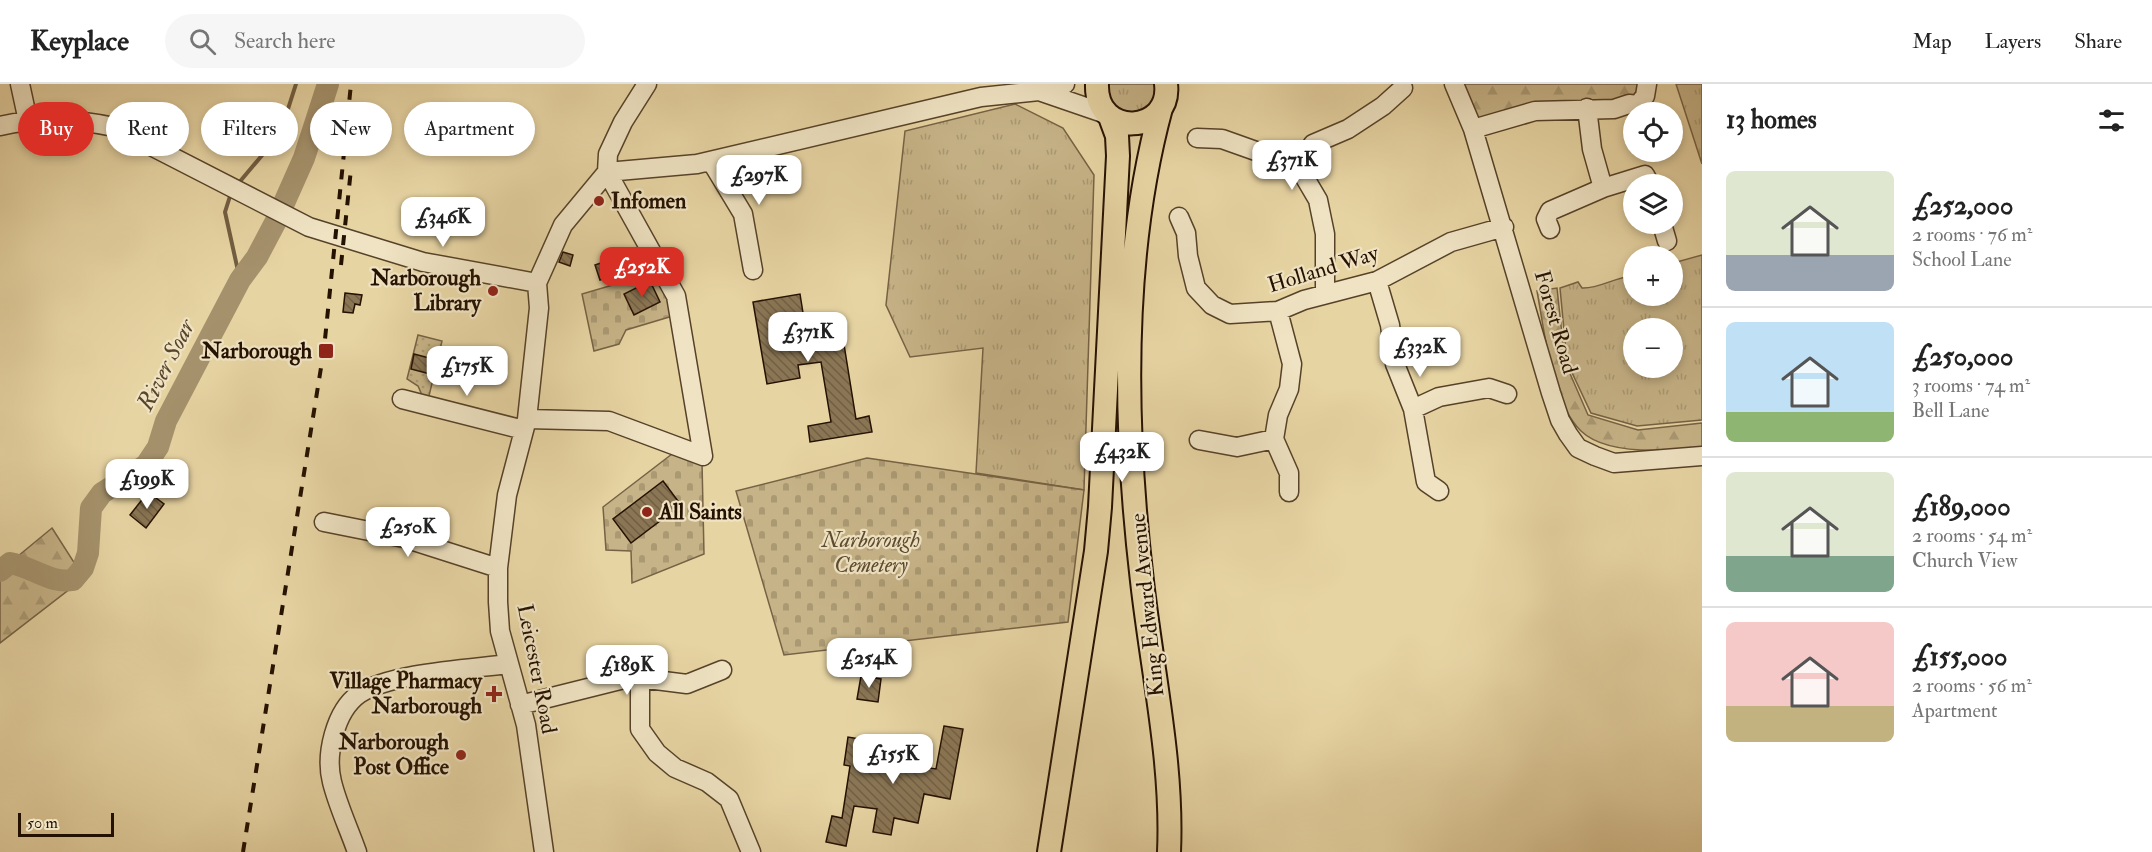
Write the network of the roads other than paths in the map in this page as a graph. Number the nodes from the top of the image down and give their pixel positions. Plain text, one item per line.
1 (20, 84) edge
2 (647, 84) edge
3 (1065, 84) edge
4 (1097, 84) edge
5 (1455, 84) edge
6 (1647, 84) edge
7 (1403, 88) dead end
8 (1039, 91) junction
9 (1168, 94) edge
10 (24, 102) edge
11 (1587, 108) junction
12 (1108, 115) junction
13 (94, 122) edge
14 (18, 123) edge
15 (0, 126) edge
16 (1473, 129) junction
17 (1197, 138) dead end
18 (711, 161) junction
19 (1298, 166) junction
20 (607, 172) junction
21 (1623, 182) edge
22 (1604, 188) junction
23 (1179, 217) dead end
24 (1504, 226) junction
25 (1550, 229) dead end
26 (753, 270) dead end
27 (1377, 281) junction
28 (537, 283) junction
29 (1325, 294) junction
30 (1278, 311) junction
31 (1507, 394) dead end
32 (402, 399) dead end
33 (1413, 409) junction
34 (525, 425) junction
35 (1274, 439) junction
36 (1199, 440) dead end
37 (1702, 456) edge
38 (1427, 487) dead end
39 (1289, 492) dead end
40 (324, 522) dead end
41 (498, 568) junction
42 (508, 664) junction
43 (722, 670) dead end
44 (640, 678) junction
45 (520, 705) junction
46 (357, 852) edge
47 (544, 852) edge
48 (751, 852) edge
49 (1049, 852) edge
50 (1169, 852) edge

1 - 10 street
2 - 20 street
3 - 8 street
4 - 12 main road, King Edward Avenue
5 - 16 street, Forest Road
6 - 11 street
7 - 19 street
8 - 12 street
8 - 18 street
9 - 12 main road, King Edward Avenue
9 - 50 main road, King Edward Avenue
11 - 16 street
11 - 22 street
12 - 49 main road, King Edward Avenue
13 - 28 street
14 - 15 street
16 - 24 street, Forest Road
17 - 19 street
18 - 20 street
18 - 26 street
19 - 29 street
20 - 28 street
20 - 34 street
21 - 22 street
22 - 25 street
23 - 30 street, Holland Way
24 - 27 street, Holland Way
24 - 37 street, Forest Road
27 - 29 street, Holland Way
27 - 33 street
28 - 34 street, Leicester Road
29 - 30 street, Holland Way
30 - 35 street
31 - 33 street
32 - 34 street
33 - 38 street
34 - 41 street, Leicester Road
35 - 36 street
35 - 39 street
40 - 41 street
41 - 42 street, Leicester Road
42 - 45 street, Leicester Road
42 - 46 street
43 - 44 street
44 - 45 street
44 - 48 street
45 - 47 street, Leicester Road

